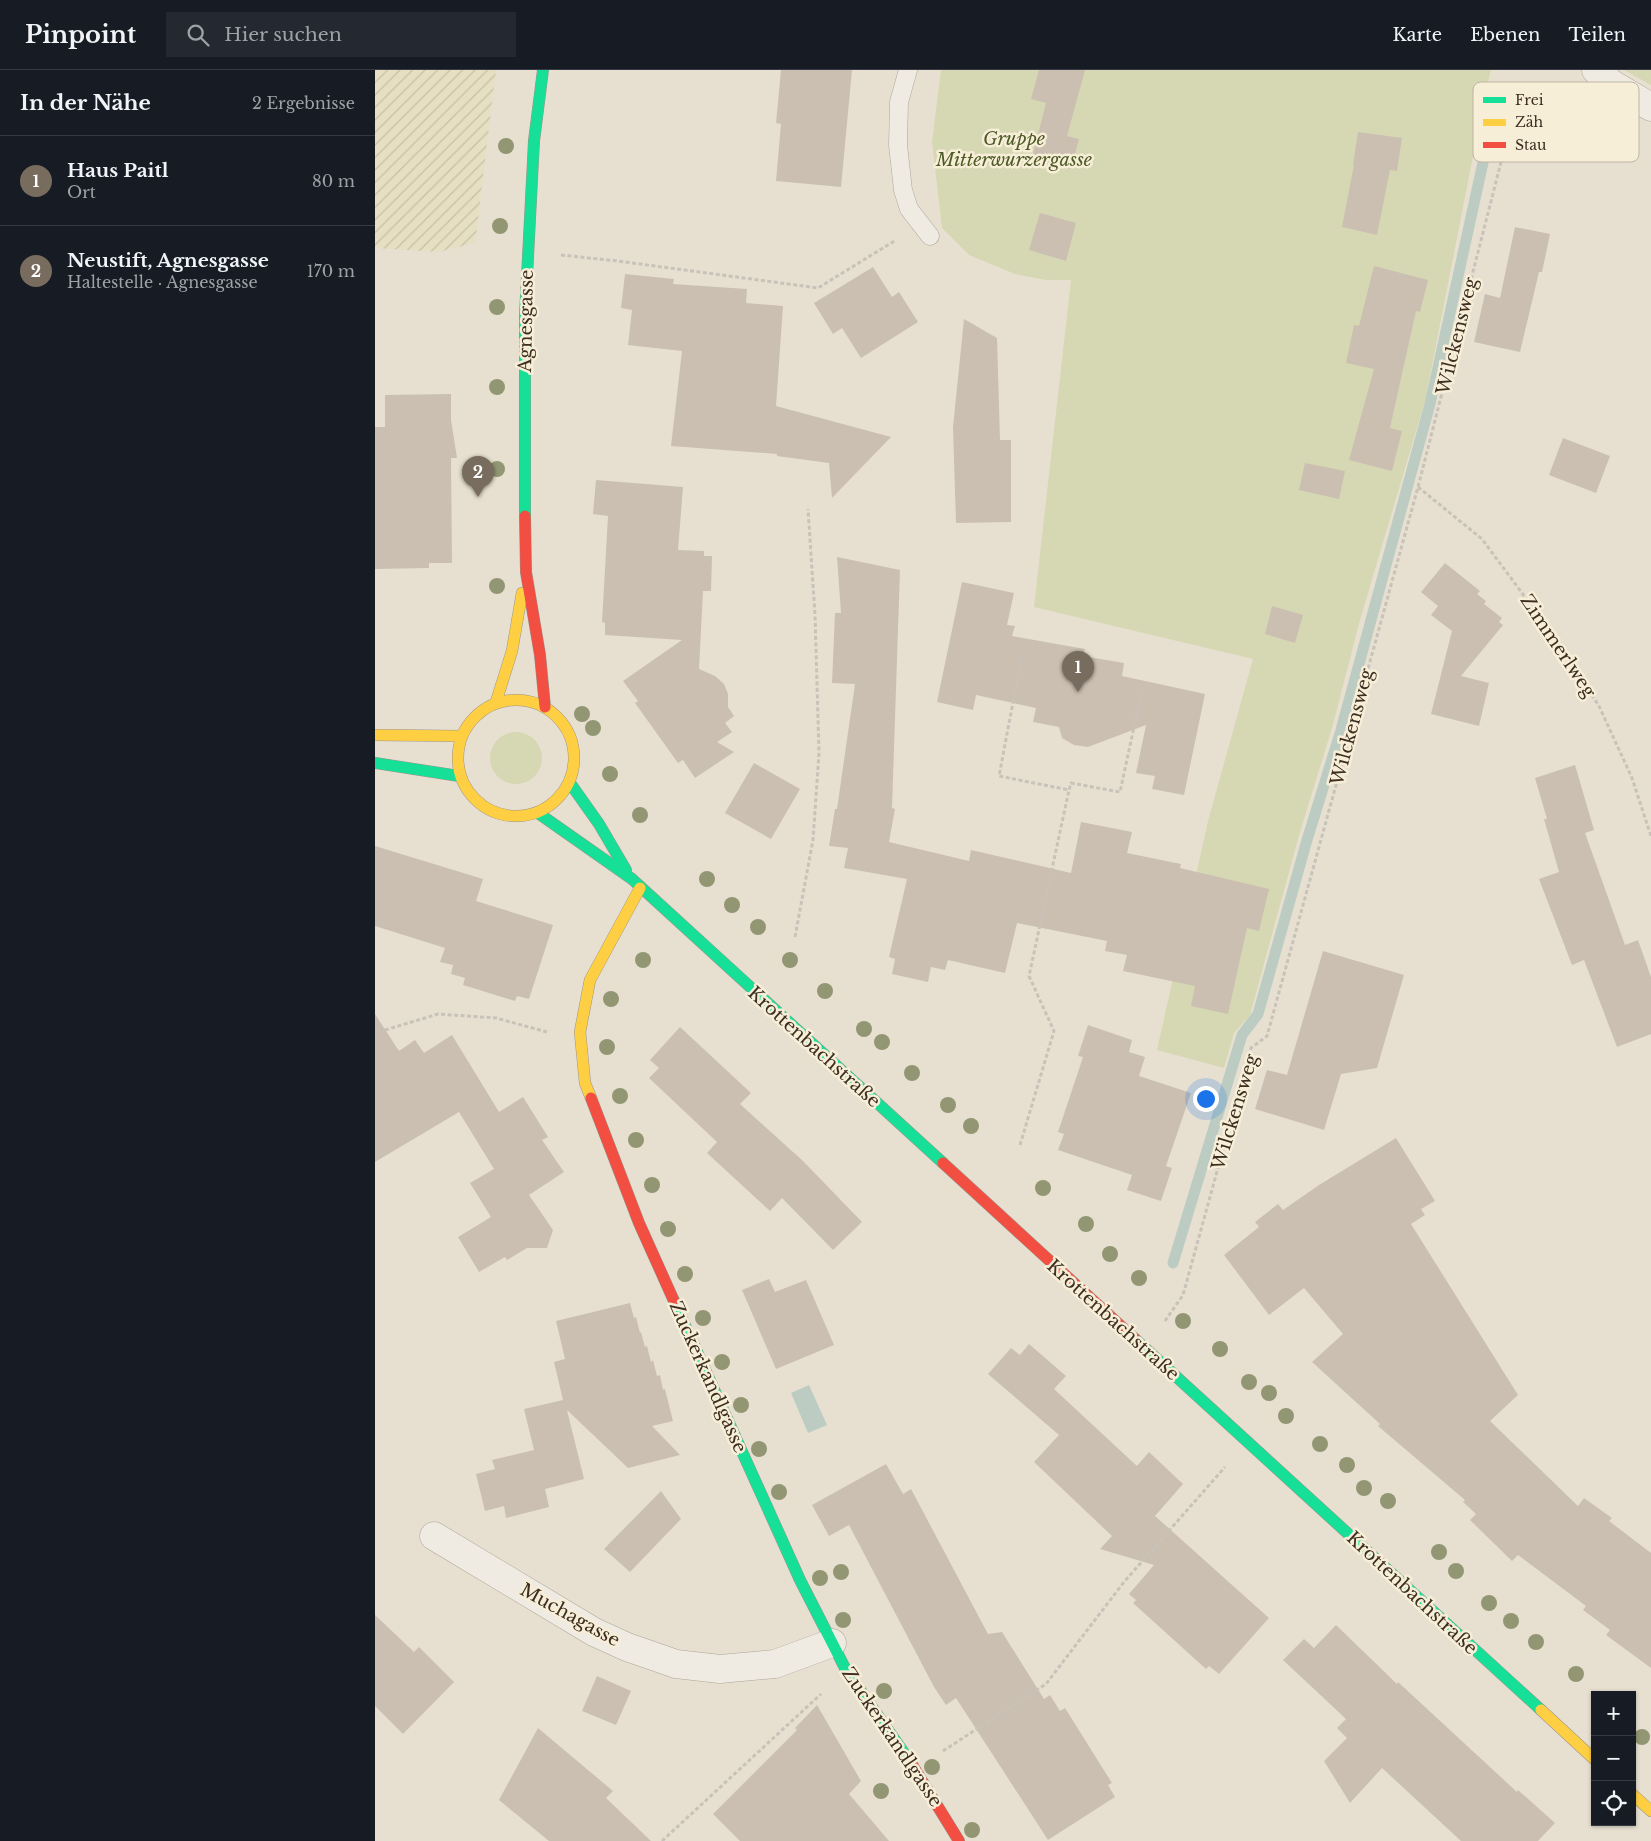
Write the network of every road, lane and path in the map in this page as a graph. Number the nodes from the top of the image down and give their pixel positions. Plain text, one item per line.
1 (543, 70) edge
2 (908, 70) edge
3 (1596, 70) edge
4 (1610, 82) edge
5 (1639, 100) edge
6 (1651, 107) edge
7 (1501, 162) edge
8 (926, 230) joint
9 (528, 248) junction
10 (1418, 487) junction
11 (808, 509) dead end
12 (526, 572) junction
13 (1022, 655) dead end
14 (1141, 690) dead end
15 (496, 702) junction
16 (545, 707) junction
17 (375, 735) edge
18 (461, 736) junction
19 (375, 763) edge
20 (459, 776) junction
21 (570, 783) junction
22 (1069, 790) junction
23 (538, 813) junction
24 (1651, 836) edge
25 (636, 884) junction
26 (795, 937) dead end
27 (385, 1030) dead end
28 (580, 1032) junction
29 (1019, 1145) dead end
30 (1146, 1350) junction
31 (1247, 1441) junction
32 (434, 1536) dead end
33 (832, 1643) junction
34 (846, 1670) junction
35 (1591, 1756) edge
36 (915, 1769) junction
37 (1636, 1798) edge
38 (1651, 1811) edge
39 (662, 1841) edge
40 (959, 1841) edge

1 - 9 main road, Agnesgasse
2 - 8 lane
3 - 4 street
5 - 6 street
7 - 10 path, Wilckensweg
8 - 9 path
9 - 12 main road, Agnesgasse
10 - 24 path, Zimmerlweg
10 - 30 path, Wilckensweg
11 - 26 path
12 - 15 main road, Agnesgasse
12 - 16 main road, Agnesgasse
13 - 22 path
14 - 22 path
15 - 16 main road
15 - 18 main road
16 - 21 main road
17 - 18 main road
18 - 20 main road
19 - 20 main road
20 - 23 main road
21 - 23 main road
21 - 25 main road, Krottenbachstraße
22 - 29 path
23 - 25 main road, Krottenbachstraße
25 - 28 main road, Zuckerkandlgasse
25 - 30 main road, Krottenbachstraße
27 - 28 path
28 - 33 main road, Zuckerkandlgasse
30 - 31 main road, Krottenbachstraße
31 - 35 main road, Krottenbachstraße
31 - 36 path
32 - 33 street, Muchagasse
33 - 34 main road, Zuckerkandlgasse
34 - 36 main road, Zuckerkandlgasse
34 - 39 path
36 - 40 main road, Zuckerkandlgasse
37 - 38 main road

